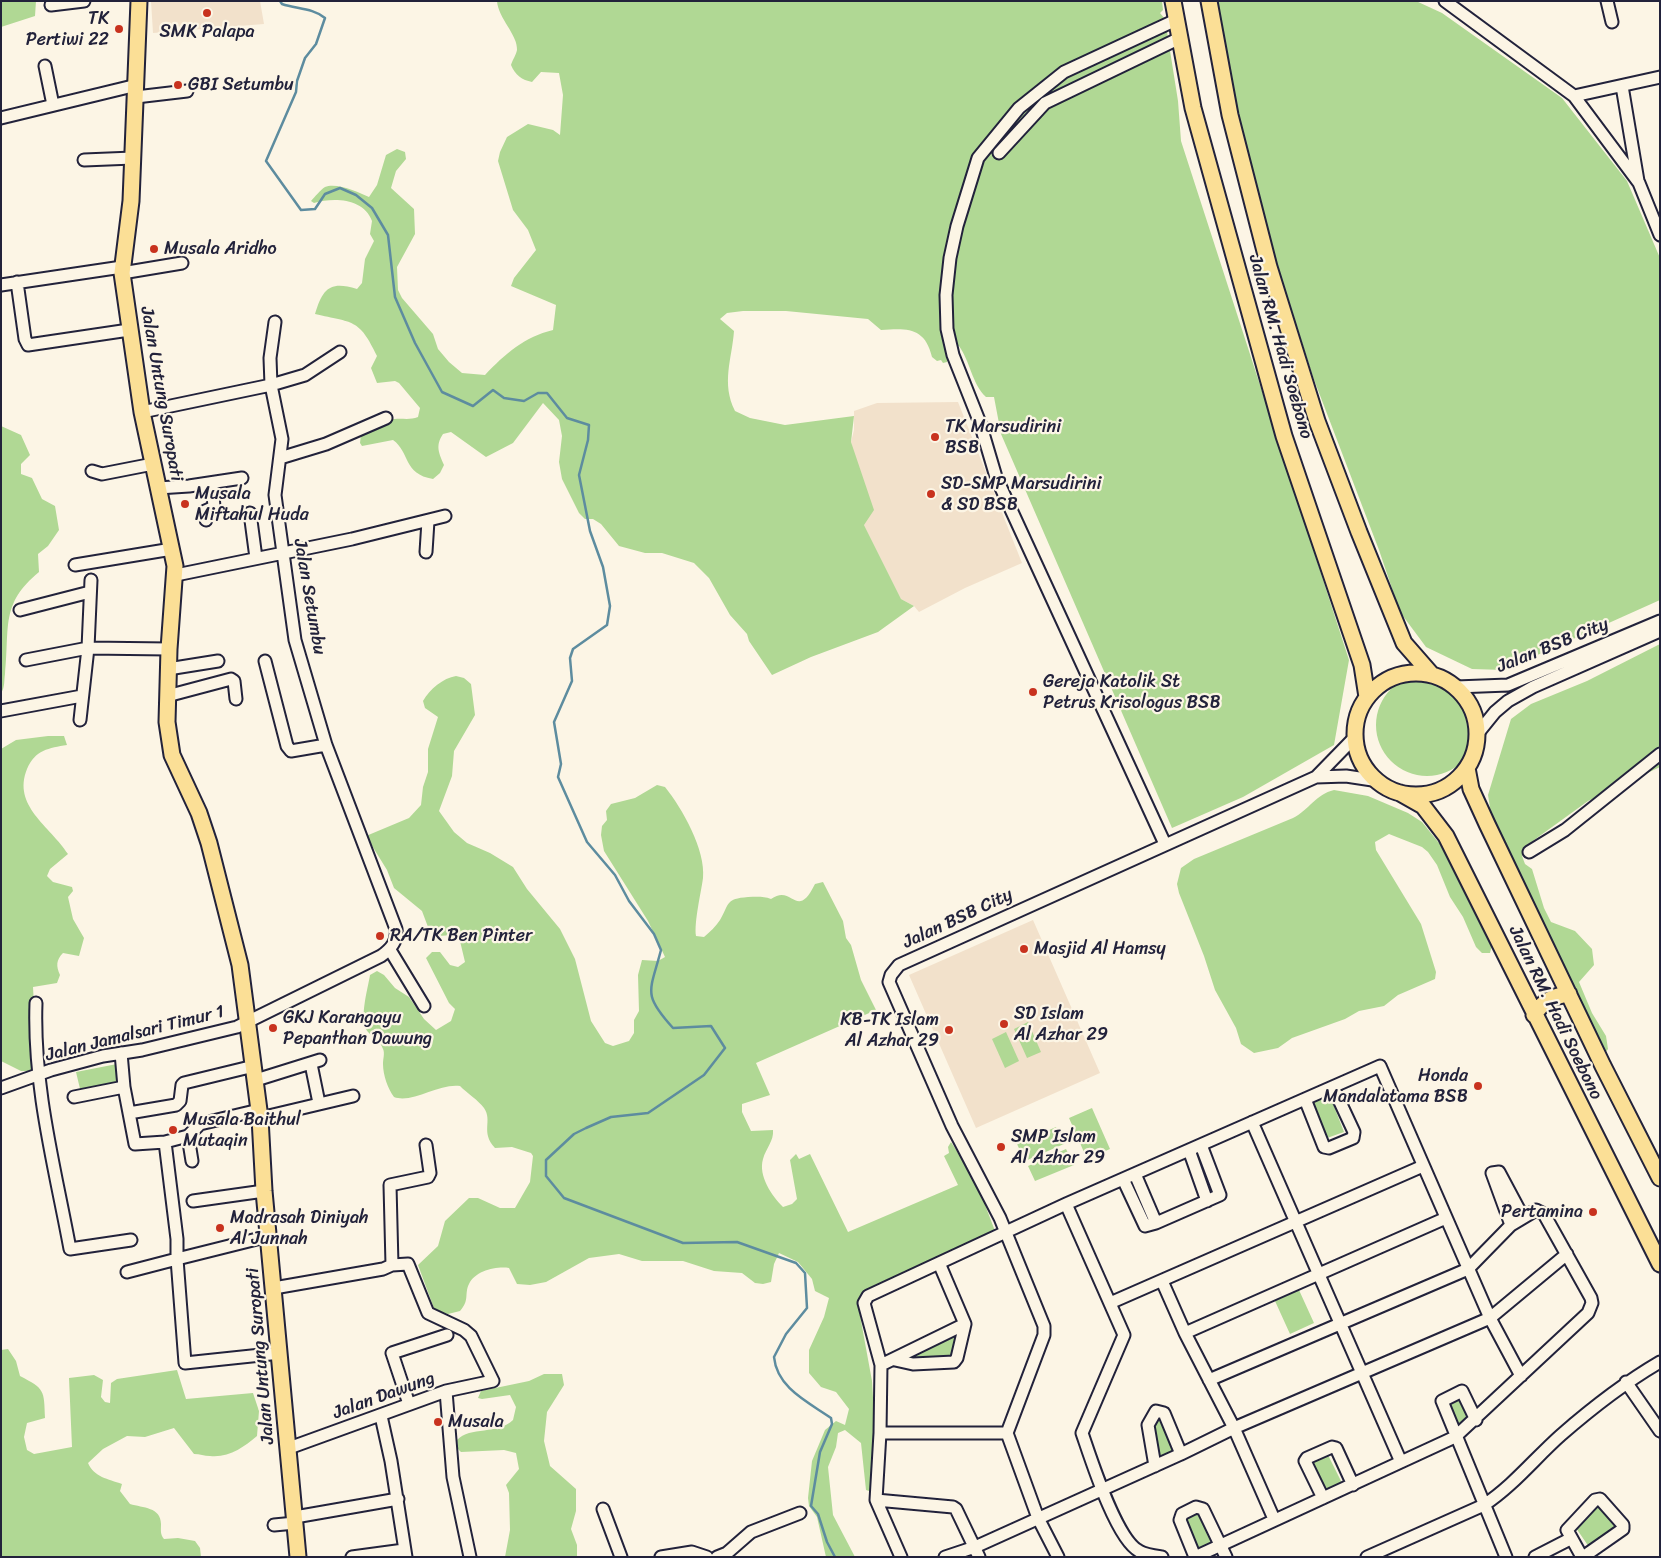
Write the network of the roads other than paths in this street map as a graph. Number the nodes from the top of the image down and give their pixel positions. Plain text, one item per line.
1 (84, 1) edge
2 (140, 1) edge
3 (1173, 1) edge
4 (1209, 1) edge
5 (1444, 1) edge
6 (1607, 1) edge
7 (51, 6) dead end
8 (1176, 20) junction
9 (1612, 22) dead end
10 (1180, 38) junction
11 (45, 66) dead end
12 (1660, 77) edge
13 (1622, 86) junction
14 (137, 91) junction
15 (187, 91) dead end
16 (1574, 96) junction
17 (1045, 103) junction
18 (53, 105) junction
19 (1019, 108) junction
20 (1, 118) edge
21 (999, 153) dead end
22 (133, 158) junction
23 (84, 160) dead end
24 (1639, 183) junction
25 (1648, 206) junction
26 (1660, 213) edge
27 (1660, 235) edge
28 (182, 262) dead end
29 (122, 270) junction
30 (17, 282) junction
31 (1, 285) edge
32 (275, 322) dead end
33 (129, 330) junction
34 (340, 352) dead end
35 (271, 385) junction
36 (142, 412) junction
37 (386, 418) dead end
38 (280, 458) junction
39 (153, 464) junction
40 (92, 471) dead end
41 (242, 478) dead end
42 (212, 483) junction
43 (158, 488) junction
44 (250, 513) dead end
45 (445, 516) dead end
46 (206, 520) dead end
47 (428, 521) junction
48 (172, 549) junction
49 (426, 552) dead end
50 (281, 553) junction
51 (256, 558) junction
52 (75, 565) dead end
53 (176, 575) junction
54 (91, 580) dead end
55 (90, 592) junction
56 (20, 610) dead end
57 (1660, 620) edge
58 (1660, 631) edge
59 (88, 648) junction
60 (169, 649) junction
61 (26, 660) dead end
62 (218, 661) dead end
63 (265, 661) dead end
64 (168, 669) junction
65 (1432, 675) junction
66 (1456, 687) junction
67 (82, 696) junction
68 (168, 696) junction
69 (1367, 697) junction
70 (236, 699) dead end
71 (1, 712) edge
72 (80, 720) dead end
73 (1478, 733) junction
74 (1355, 737) junction
75 (326, 745) junction
76 (1660, 754) edge
77 (1467, 768) junction
78 (1316, 777) junction
79 (1380, 781) junction
80 (1400, 793) junction
81 (1165, 844) junction
82 (1529, 852) dead end
83 (390, 950) junction
84 (1569, 994) junction
85 (36, 1003) dead end
86 (424, 1006) dead end
87 (1534, 1015) junction
88 (249, 1021) junction
89 (121, 1053) junction
90 (255, 1073) junction
91 (39, 1076) junction
92 (124, 1087) junction
93 (1333, 1087) junction
94 (1, 1088) edge
95 (353, 1096) dead end
96 (74, 1097) dead end
97 (1305, 1099) junction
98 (319, 1103) junction
99 (129, 1112) junction
100 (260, 1114) junction
101 (1252, 1122) junction
102 (188, 1136) junction
103 (165, 1142) junction
104 (426, 1145) dead end
105 (1201, 1145) junction
106 (1189, 1150) junction
107 (192, 1161) dead end
108 (1423, 1166) junction
109 (1135, 1174) junction
110 (1660, 1178) edge
111 (1123, 1179) junction
112 (264, 1191) junction
113 (193, 1201) dead end
114 (1207, 1201) junction
115 (1066, 1204) junction
116 (1523, 1217) junction
117 (1446, 1218) junction
118 (1296, 1222) junction
119 (1156, 1223) junction
120 (1511, 1225) junction
121 (1005, 1232) junction
122 (269, 1236) junction
123 (131, 1240) dead end
124 (1568, 1254) junction
125 (177, 1259) junction
126 (939, 1264) junction
127 (1660, 1264) edge
128 (392, 1265) junction
129 (1468, 1268) junction
130 (127, 1272) dead end
131 (1319, 1274) junction
132 (1162, 1282) junction
133 (274, 1288) junction
134 (1110, 1303) junction
135 (1490, 1318) junction
136 (965, 1324) junction
137 (1341, 1324) junction
138 (1185, 1333) junction
139 (447, 1335) dead end
140 (280, 1353) junction
141 (894, 1360) junction
142 (1660, 1362) edge
143 (881, 1366) junction
144 (1363, 1375) junction
145 (1522, 1376) junction
146 (1209, 1380) junction
147 (1626, 1382) junction
148 (446, 1391) junction
149 (409, 1404) junction
150 (381, 1416) junction
151 (1476, 1420) junction
152 (1234, 1428) junction
153 (1660, 1431) edge
154 (880, 1432) junction
155 (1007, 1433) junction
156 (1455, 1437) junction
157 (289, 1448) junction
158 (1181, 1454) junction
159 (1402, 1462) junction
160 (1155, 1466) junction
161 (1353, 1484) junction
162 (1102, 1488) junction
163 (1323, 1498) junction
164 (398, 1499) junction
165 (876, 1500) junction
166 (1484, 1505) junction
167 (602, 1509) dead end
168 (800, 1512) dead end
169 (1038, 1518) junction
170 (1274, 1519) junction
171 (295, 1520) junction
172 (274, 1525) dead end
173 (1570, 1539) junction
174 (1222, 1545) junction
175 (977, 1552) edge
176 (405, 1553) edge
177 (1387, 1553) edge
178 (298, 1557) edge
179 (352, 1557) edge
180 (470, 1557) edge
181 (620, 1557) edge
182 (661, 1557) edge
183 (707, 1557) edge
184 (717, 1557) edge
185 (901, 1557) edge
186 (945, 1557) edge
187 (1058, 1557) edge
188 (1162, 1557) edge
189 (1195, 1557) edge
190 (1226, 1557) edge
191 (1367, 1557) edge
192 (1506, 1557) edge
193 (1534, 1557) edge
194 (1582, 1557) edge

1 - 7 street
2 - 14 main road, Jalan Untung Suropati
3 - 8 main road, Jalan RM. Hadi Soebono
4 - 65 main road, Jalan RM. Hadi Soebono
5 - 16 street
6 - 9 street
8 - 10 main road, Jalan RM. Hadi Soebono
8 - 19 street
10 - 17 street
10 - 69 main road, Jalan RM. Hadi Soebono
11 - 18 street
12 - 13 street
13 - 16 street
13 - 24 street
14 - 15 street
14 - 18 street
14 - 22 main road, Jalan Untung Suropati
16 - 24 street
17 - 19 street
17 - 21 street
18 - 20 street
19 - 81 street
22 - 23 street
22 - 29 main road, Jalan Untung Suropati
24 - 25 street
25 - 26 street
25 - 27 street
28 - 29 street
29 - 30 street
29 - 33 main road, Jalan Untung Suropati
30 - 31 street
30 - 33 street
32 - 35 street, Jalan Setumbu
33 - 36 main road, Jalan Untung Suropati
34 - 35 street
35 - 36 street
35 - 38 street, Jalan Setumbu
36 - 39 main road, Jalan Untung Suropati
37 - 38 street
38 - 50 street, Jalan Setumbu
39 - 40 street
39 - 43 main road, Jalan Untung Suropati
41 - 42 street
42 - 43 street
42 - 46 street
43 - 48 main road, Jalan Untung Suropati
44 - 51 street
45 - 47 street
47 - 49 street
47 - 50 street
48 - 52 street
48 - 53 main road, Jalan Untung Suropati
50 - 51 street
50 - 75 street, Jalan Setumbu
51 - 53 street
53 - 60 main road, Jalan Untung Suropati
54 - 55 street
55 - 56 street
55 - 59 street
57 - 66 street, Jalan BSB City
58 - 73 street, Jalan BSB City
59 - 60 street
59 - 61 street
59 - 67 street
60 - 64 main road, Jalan Untung Suropati
62 - 64 street
63 - 75 street
64 - 68 main road, Jalan Untung Suropati
65 - 66 main road, Jalan RM. Hadi Soebono
65 - 69 main road, Jalan RM. Hadi Soebono
66 - 73 main road, Jalan RM. Hadi Soebono
67 - 71 street
67 - 72 street
68 - 70 street
68 - 88 main road, Jalan Untung Suropati
69 - 74 main road, Jalan RM. Hadi Soebono
73 - 77 main road, Jalan RM. Hadi Soebono
74 - 78 street, Jalan BSB City
74 - 79 main road, Jalan RM. Hadi Soebono
75 - 83 street, Jalan Setumbu
76 - 82 street
77 - 80 main road, Jalan RM. Hadi Soebono
77 - 84 main road, Jalan RM. Hadi Soebono
78 - 79 street, Jalan BSB City
78 - 81 street, Jalan BSB City
79 - 80 main road, Jalan RM. Hadi Soebono
80 - 87 main road, Jalan RM. Hadi Soebono
81 - 121 street, Jalan BSB City
83 - 86 street
83 - 88 street, Jalan Jamalsari Timur 1
84 - 87 main road
84 - 110 main road, Jalan RM. Hadi Soebono
85 - 91 street
87 - 127 main road, Jalan RM. Hadi Soebono
88 - 89 street, Jalan Jamalsari Timur 1
88 - 90 main road, Jalan Untung Suropati
89 - 91 street, Jalan Jamalsari Timur 1
89 - 92 street
90 - 98 street
90 - 99 street
90 - 100 main road, Jalan Untung Suropati
91 - 94 street, Jalan Jamalsari Timur 1
91 - 123 street
92 - 96 street
92 - 99 street
93 - 97 street
93 - 97 street
93 - 108 street
95 - 98 street
97 - 101 street
98 - 100 street
99 - 103 street
100 - 102 street
100 - 112 main road, Jalan Untung Suropati
101 - 105 street
101 - 118 street
102 - 103 street
102 - 107 street
103 - 125 street
104 - 128 street
105 - 106 street
105 - 114 street
106 - 109 street
106 - 114 street
108 - 117 street
108 - 118 street
109 - 111 street
109 - 119 street
111 - 115 street
111 - 119 street
112 - 113 street
112 - 122 main road, Jalan Untung Suropati
114 - 119 street
115 - 121 street
115 - 134 street
116 - 120 street
116 - 120 street
116 - 124 street
117 - 129 street
117 - 131 street
118 - 131 street
118 - 132 street
120 - 129 street
121 - 126 street
121 - 155 street
122 - 125 street
122 - 133 main road, Jalan Untung Suropati
124 - 135 street
124 - 145 street
125 - 130 street
125 - 140 street
126 - 136 street
126 - 143 street
128 - 133 street
128 - 148 street, Jalan Dawung
129 - 135 street
129 - 137 street
131 - 137 street
131 - 138 street
132 - 134 street
132 - 138 street
133 - 140 main road, Jalan Untung Suropati
134 - 162 street
135 - 144 street
135 - 145 street
136 - 141 street
136 - 141 street
137 - 144 street
137 - 146 street
138 - 146 street
139 - 149 street
140 - 157 main road, Jalan Untung Suropati
141 - 143 street
142 - 147 street
143 - 154 street
144 - 152 street
144 - 159 street
145 - 151 street
146 - 152 street
147 - 153 street
147 - 166 street
148 - 149 street, Jalan Dawung
148 - 180 street
149 - 150 street, Jalan Dawung
150 - 157 street, Jalan Dawung
150 - 164 street
151 - 156 street
151 - 156 street
152 - 158 street
152 - 170 street
154 - 155 street
154 - 165 street
155 - 169 street
156 - 159 street
156 - 166 street
157 - 171 main road, Jalan Untung Suropati
158 - 160 street
158 - 160 street
159 - 161 street
160 - 162 street
161 - 163 street
161 - 163 street
162 - 169 street
162 - 188 street
163 - 170 street
164 - 171 street
164 - 176 street
165 - 175 street
165 - 185 street
166 - 177 street
166 - 192 street
167 - 181 street
168 - 184 street
169 - 175 street
169 - 187 street
170 - 174 street
171 - 172 street
171 - 178 main road, Jalan Untung Suropati
173 - 193 street
173 - 194 street
173 - 194 street
174 - 189 street
174 - 189 street
174 - 190 street
175 - 186 street
176 - 179 street
177 - 191 street
182 - 183 street

